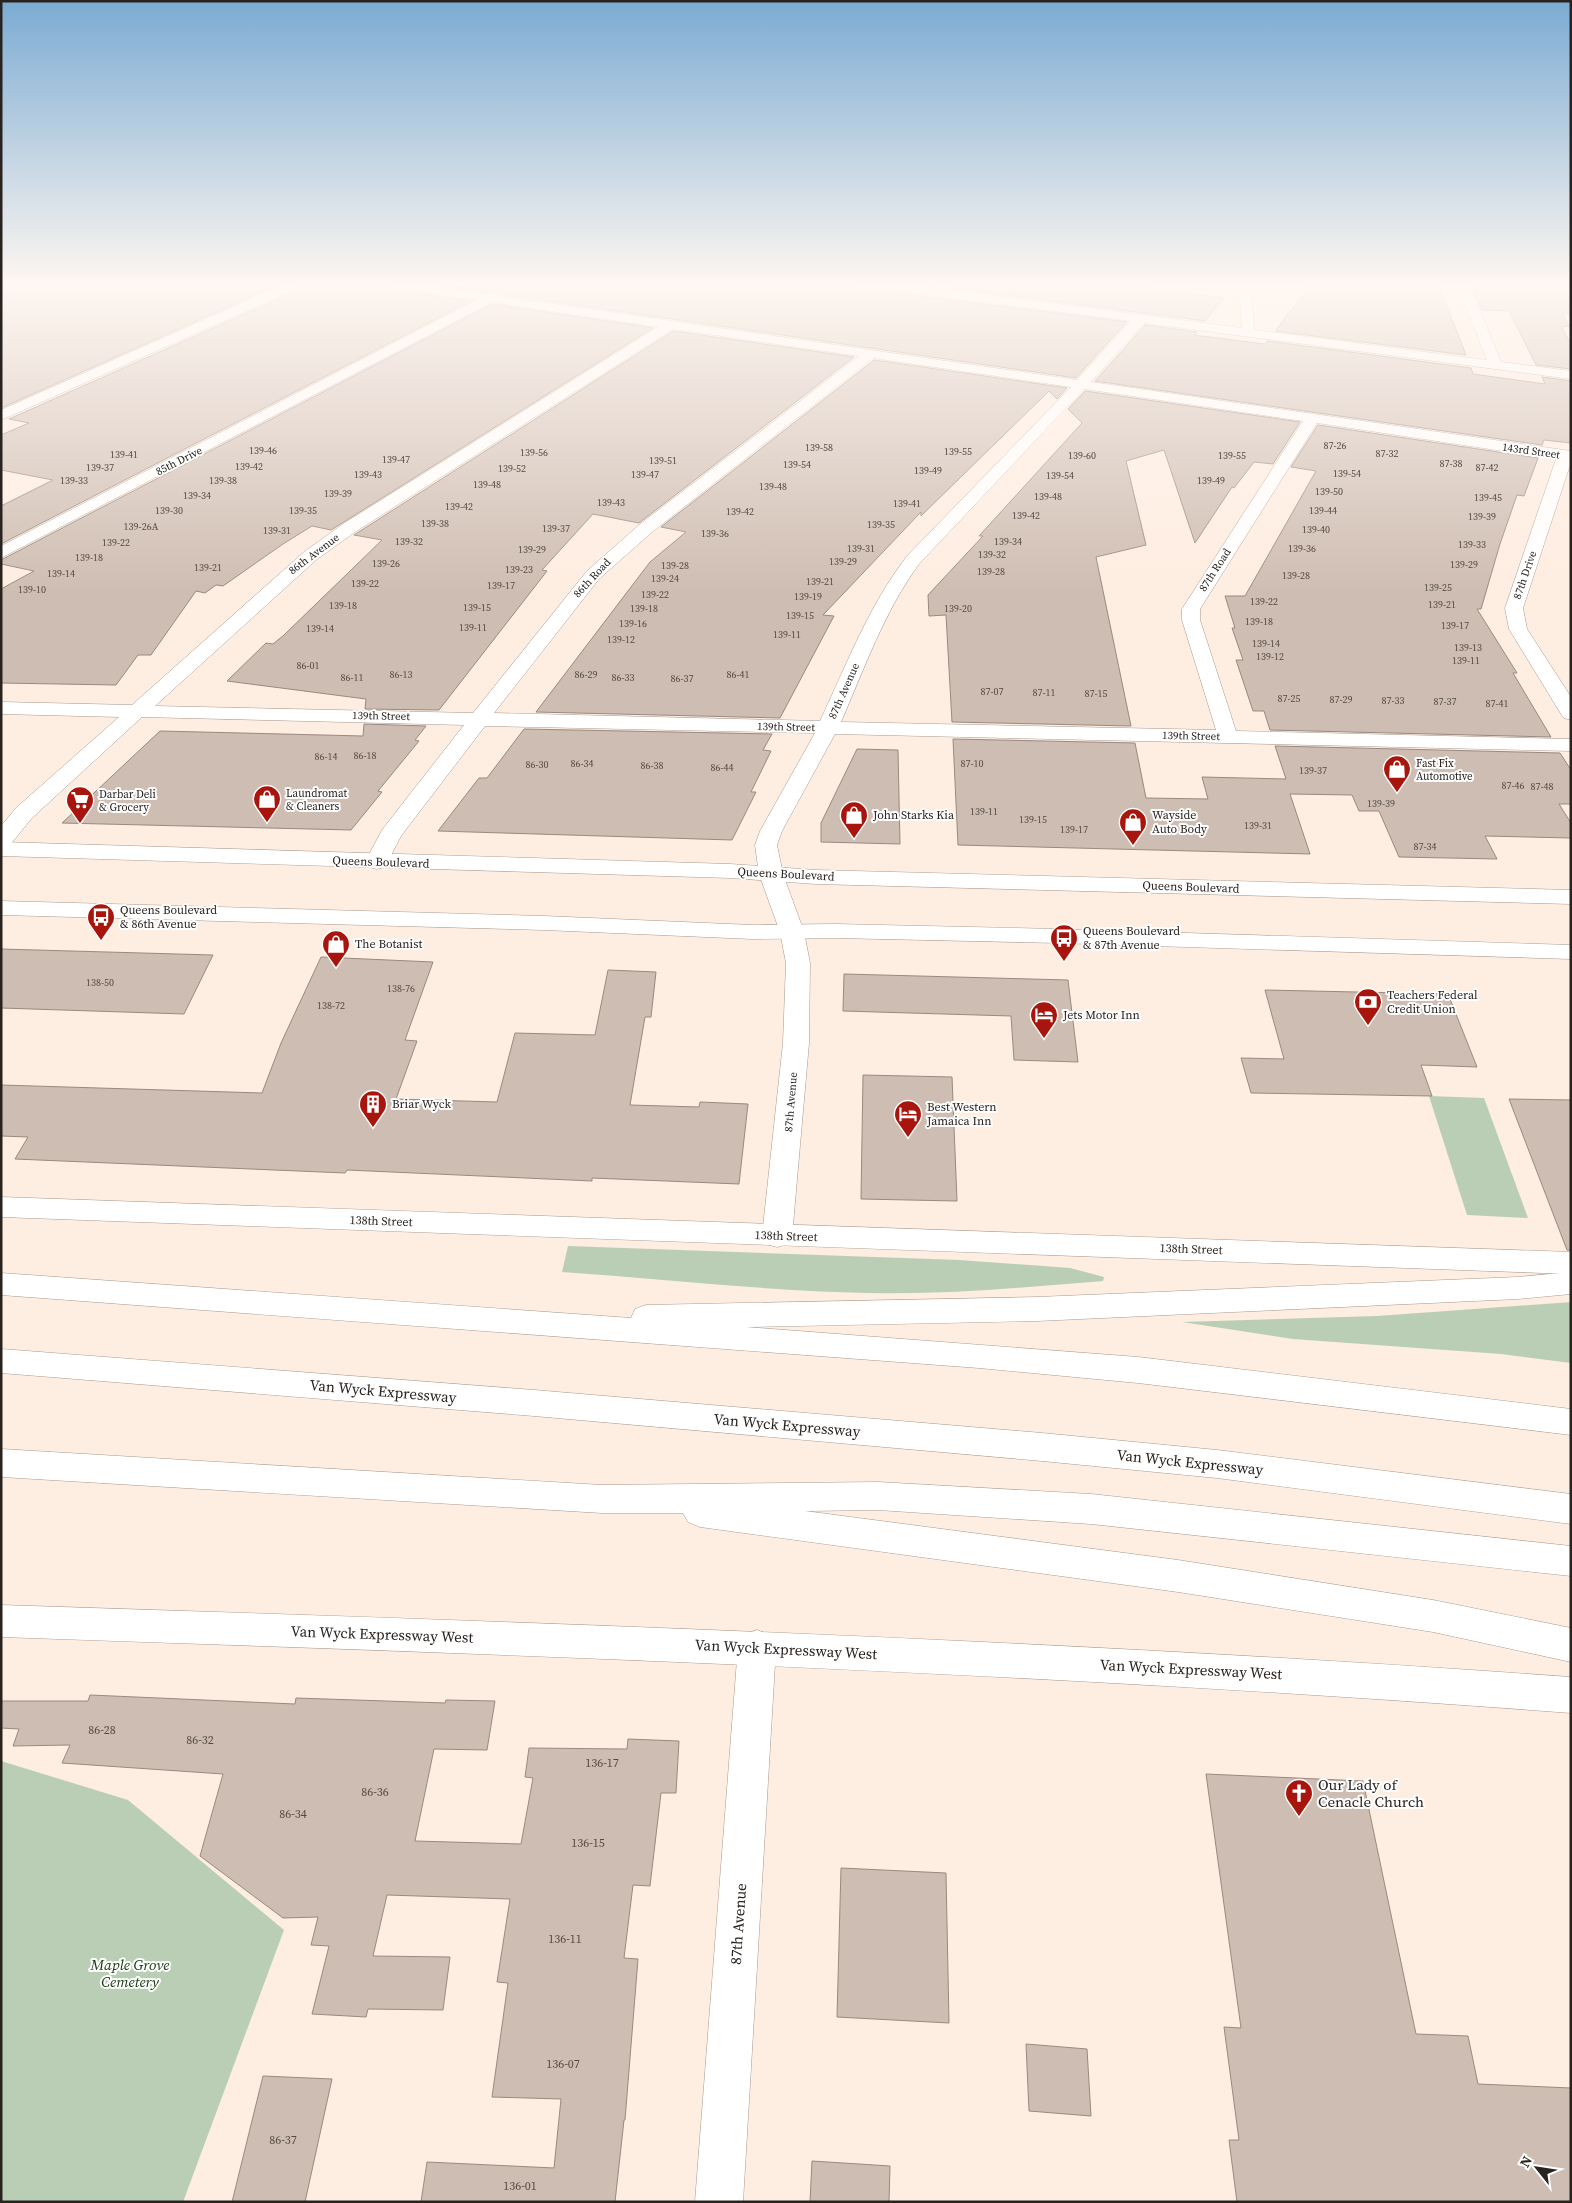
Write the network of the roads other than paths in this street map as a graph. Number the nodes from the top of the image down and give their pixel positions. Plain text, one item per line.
1 (66, 387) edge
2 (320, 387) edge
3 (572, 387) edge
4 (828, 387) edge
5 (1079, 387) edge
6 (1093, 387) edge
7 (1, 416) edge
8 (1312, 419) junction
9 (1568, 456) edge
10 (1, 553) edge
11 (1, 708) edge
12 (137, 711) junction
13 (1571, 714) edge
14 (479, 718) junction
15 (828, 728) junction
16 (1228, 736) junction
17 (1571, 745) edge
18 (1, 841) edge
19 (1, 850) edge
20 (377, 862) junction
21 (771, 874) junction
22 (1571, 897) edge
23 (1, 908) edge
24 (792, 932) junction
25 (1571, 952) edge
26 (1, 1207) edge
27 (777, 1236) junction
28 (1571, 1263) edge
29 (1571, 1283) edge
30 (1, 1284) edge
31 (477, 1320) junction
32 (1, 1361) edge
33 (1571, 1422) edge
34 (1, 1463) edge
35 (602, 1499) junction
36 (1571, 1509) edge
37 (1571, 1561) edge
38 (1, 1621) edge
39 (1571, 1645) edge
40 (757, 1647) junction
41 (1571, 1695) edge
42 (719, 2202) edge

1 - 7 main road
2 - 10 main road, 85th Drive
3 - 12 main road, 86th Avenue
4 - 14 main road, 86th Road
5 - 15 main road, 87th Avenue
6 - 8 main road, 143rd Street
8 - 9 main road, 143rd Street
8 - 16 main road, 87th Road
9 - 13 main road, 87th Drive
11 - 12 main road, 139th Street
12 - 14 main road, 139th Street
12 - 18 main road, 86th Avenue
14 - 15 main road, 139th Street
14 - 20 main road, 86th Road
15 - 16 main road, 139th Street
15 - 21 main road, 87th Avenue
16 - 17 main road, 139th Street
19 - 20 main road, Queens Boulevard
20 - 21 main road, Queens Boulevard
21 - 22 main road, Queens Boulevard
21 - 24 main road, 87th Avenue
23 - 24 main road
24 - 25 main road
24 - 27 main road, 87th Avenue
26 - 27 main road, 138th Street
27 - 28 main road, 138th Street
29 - 31 main road
30 - 31 main road
31 - 33 main road
32 - 36 main road, Van Wyck Expressway
34 - 35 main road
35 - 37 main road
35 - 39 main road
38 - 40 main road, Van Wyck Expressway West
40 - 41 main road, Van Wyck Expressway West
40 - 42 main road, 87th Avenue

